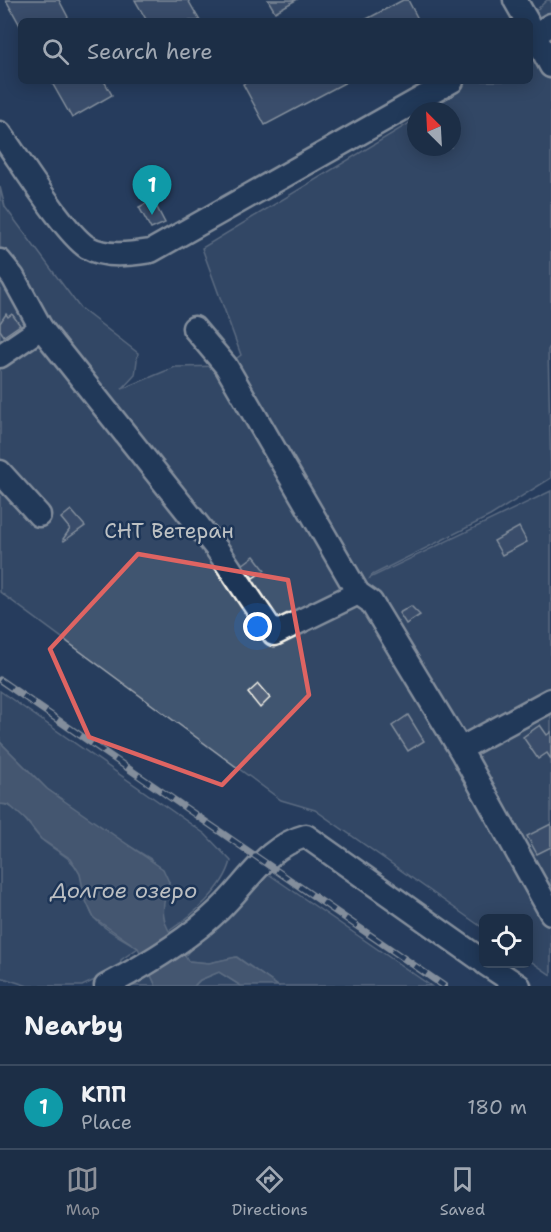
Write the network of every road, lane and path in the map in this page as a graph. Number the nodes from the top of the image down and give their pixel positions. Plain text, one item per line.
1 (515, 0) edge
2 (527, 18) edge
3 (534, 29) edge
4 (551, 66) edge
5 (447, 84) edge
6 (0, 133) edge
7 (0, 261) edge
8 (40, 328) junction
9 (194, 328) dead end
10 (0, 356) edge
11 (0, 472) edge
12 (39, 515) dead end
13 (358, 592) junction
14 (551, 700) edge
15 (460, 749) junction
16 (551, 913) edge
17 (479, 959) edge
18 (492, 968) edge
19 (106, 986) edge
20 (519, 986) edge

1 - 2 street
3 - 4 street
5 - 6 street
7 - 8 street
8 - 10 street
8 - 13 street
9 - 13 street
11 - 12 street
13 - 15 street
14 - 15 street
15 - 16 street
17 - 19 street
18 - 20 street

